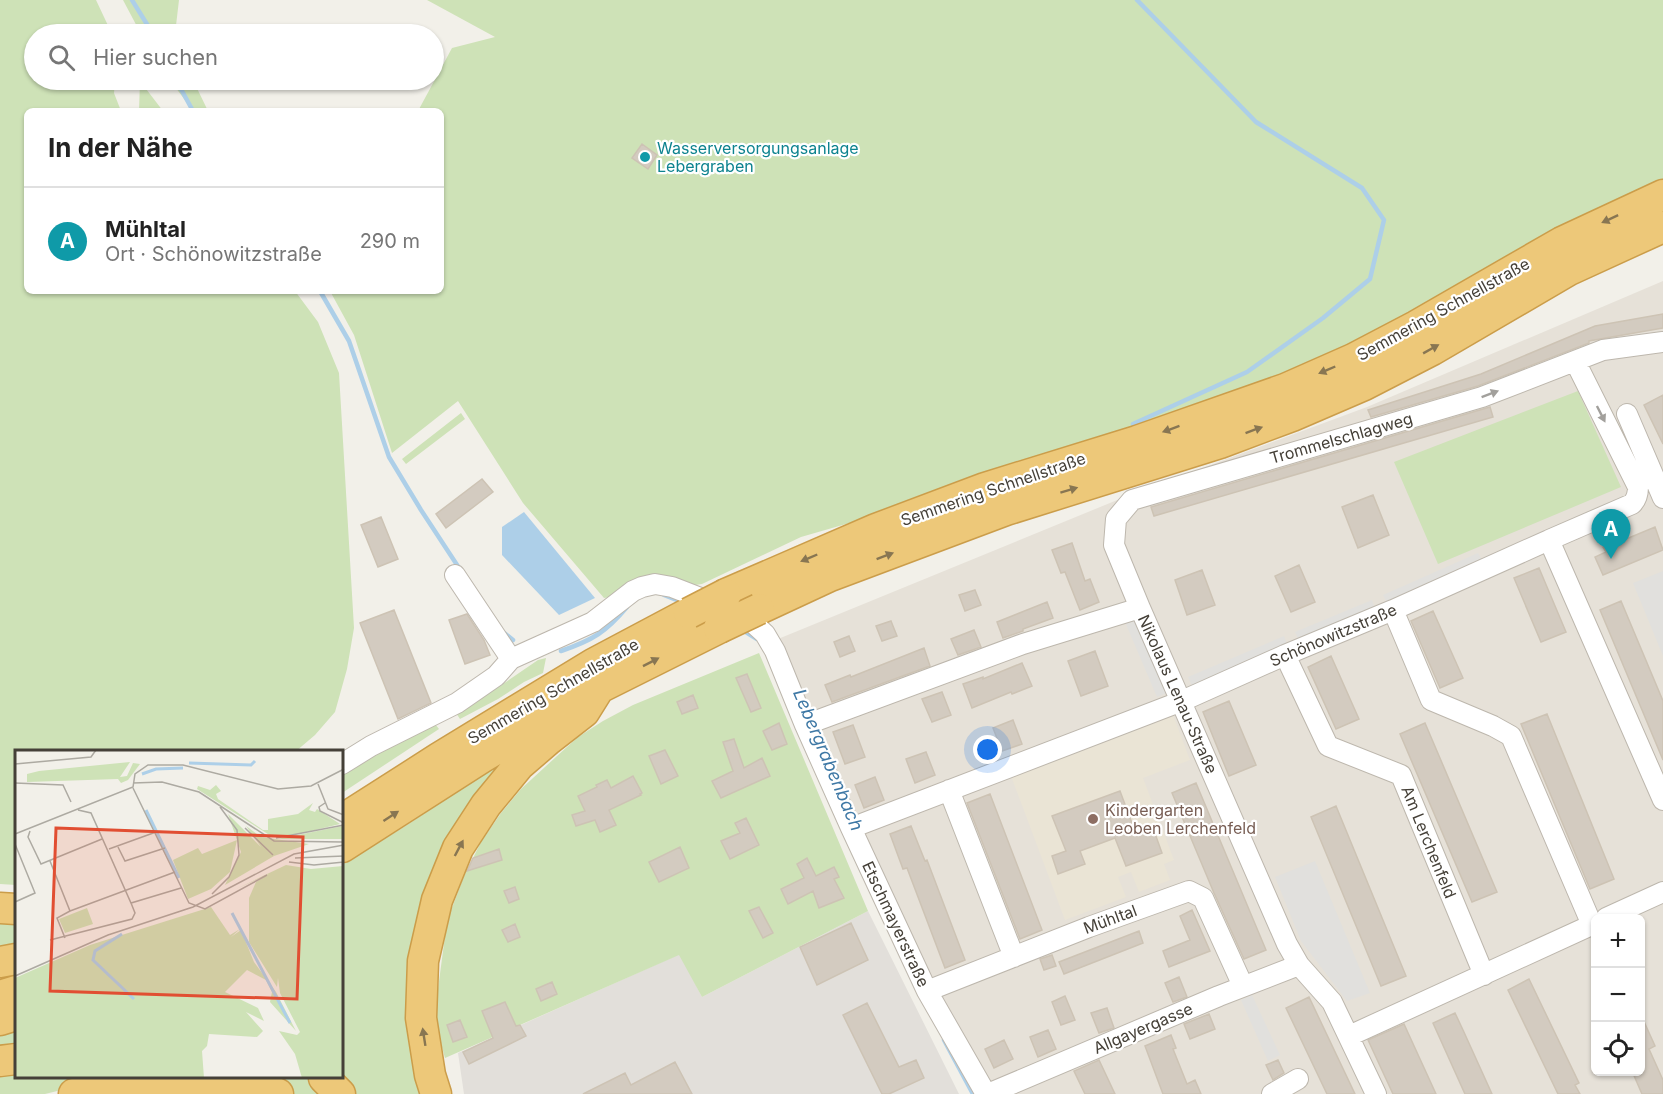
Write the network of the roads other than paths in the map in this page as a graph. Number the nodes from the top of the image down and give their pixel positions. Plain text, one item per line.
1 (1663, 195) edge
2 (1663, 227) edge
3 (1663, 342) edge
4 (1575, 362) junction
5 (1628, 414) dead end
6 (1663, 498) edge
7 (1549, 540) junction
8 (455, 575) dead end
9 (1140, 608) junction
10 (1393, 610) junction
11 (1285, 655) junction
12 (511, 659) junction
13 (599, 688) junction
14 (1182, 701) junction
15 (805, 725) junction
16 (344, 763) edge
17 (949, 790) junction
18 (1663, 800) edge
19 (344, 819) edge
20 (851, 828) junction
21 (344, 846) edge
22 (1663, 892) edge
23 (1594, 914) edge
24 (1615, 914) edge
25 (1591, 925) edge
26 (1014, 957) junction
27 (15, 959) edge
28 (0, 962) edge
29 (1299, 965) junction
30 (1484, 975) junction
31 (1243, 987) junction
32 (15, 991) edge
33 (927, 991) junction
34 (0, 996) edge
35 (15, 1015) edge
36 (0, 1020) edge
37 (1349, 1036) junction
38 (15, 1059) edge
39 (0, 1061) edge
40 (251, 1079) edge
41 (326, 1079) edge
42 (1298, 1079) dead end
43 (74, 1094) edge
44 (242, 1094) edge
45 (278, 1094) edge
46 (340, 1094) edge
47 (436, 1094) edge
48 (987, 1094) edge
49 (1272, 1094) edge
50 (1376, 1094) edge

1 -> 19 highway, Semmering Schnellstraße, bridge
13 -> 2 highway, Semmering Schnellstraße, bridge
3 - 4 street, Trommelschlagweg
4 -> 7 street, Schönowitzstraße
9 -> 4 street, Trommelschlagweg
5 - 6 street
7 - 10 street, Schönowitzstraße
7 - 18 street
8 - 12 street
9 - 14 street, Nikolaus Lenau-Straße
9 - 15 street, Nikolaus Lenau-Straße
10 - 11 street, Schönowitzstraße
10 - 23 street
11 - 14 street, Schönowitzstraße
11 - 30 street, Am Lerchenfeld
12 - 15 street, Etschmayerstraße
12 - 16 street, Etschmayerstraße
21 -> 13 highway, Semmering Schnellstraße
47 -> 13 highway
14 - 17 street, Schönowitzstraße
14 - 29 street, Nikolaus Lenau-Straße
15 - 20 street, Etschmayerstraße
17 - 20 street, Schönowitzstraße
17 - 26 street
20 - 33 street, Etschmayerstraße
22 - 24 street
25 - 30 street
26 - 31 street, Mühltal
26 - 33 street, Mühltal
27 - 28 highway
29 - 31 street, Allgayergasse
29 - 37 street, Nikolaus Lenau-Straße
30 - 37 street
31 - 48 street, Allgayergasse
32 - 34 highway
33 - 48 street, Etschmayerstraße
35 - 36 highway
37 - 50 street, Nikolaus Lenau-Straße
38 - 39 highway
40 - 45 highway
41 - 46 highway
42 - 49 street
43 - 44 highway

